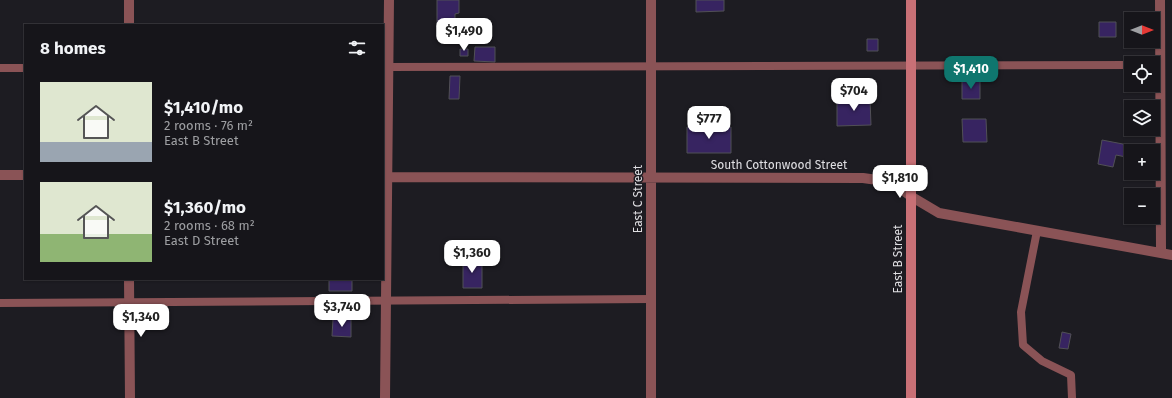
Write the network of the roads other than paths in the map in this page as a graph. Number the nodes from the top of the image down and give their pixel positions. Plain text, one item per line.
1 (129, 0) edge
2 (389, 0) edge
3 (651, 0) edge
4 (911, 0) edge
5 (1160, 0) edge
6 (129, 24) edge
7 (1157, 56) edge
8 (1124, 65) edge
9 (911, 66) junction
10 (386, 67) edge
11 (651, 67) junction
12 (0, 68) edge
13 (24, 68) edge
14 (1157, 92) edge
15 (0, 175) edge
16 (24, 175) edge
17 (385, 177) edge
18 (651, 177) junction
19 (912, 197) junction
20 (1037, 231) junction
21 (1161, 253) junction
22 (1172, 255) edge
23 (129, 280) edge
24 (651, 299) junction
25 (386, 300) junction
26 (129, 302) junction
27 (0, 303) edge
28 (130, 398) edge
29 (385, 398) edge
30 (651, 398) edge
31 (911, 398) edge
32 (1072, 398) edge

1 - 6 street
2 - 10 street
3 - 11 street, East C Street
4 - 9 street, East B Street
5 - 7 street
8 - 9 lane
9 - 11 lane
9 - 19 street, East B Street
10 - 11 lane
10 - 17 street
11 - 18 street, East C Street
12 - 13 lane
14 - 21 street
15 - 16 street
17 - 18 street, South Cottonwood Street
17 - 25 street
18 - 19 street, South Cottonwood Street
18 - 24 street, East C Street
19 - 20 street, South Cottonwood Street
19 - 31 street, East B Street
20 - 21 street, South Cottonwood Street
20 - 32 lane
21 - 22 street, South Cottonwood Street
23 - 26 street
24 - 25 lane
24 - 30 street, East C Street
25 - 26 lane
25 - 29 street
26 - 27 lane
26 - 28 street

